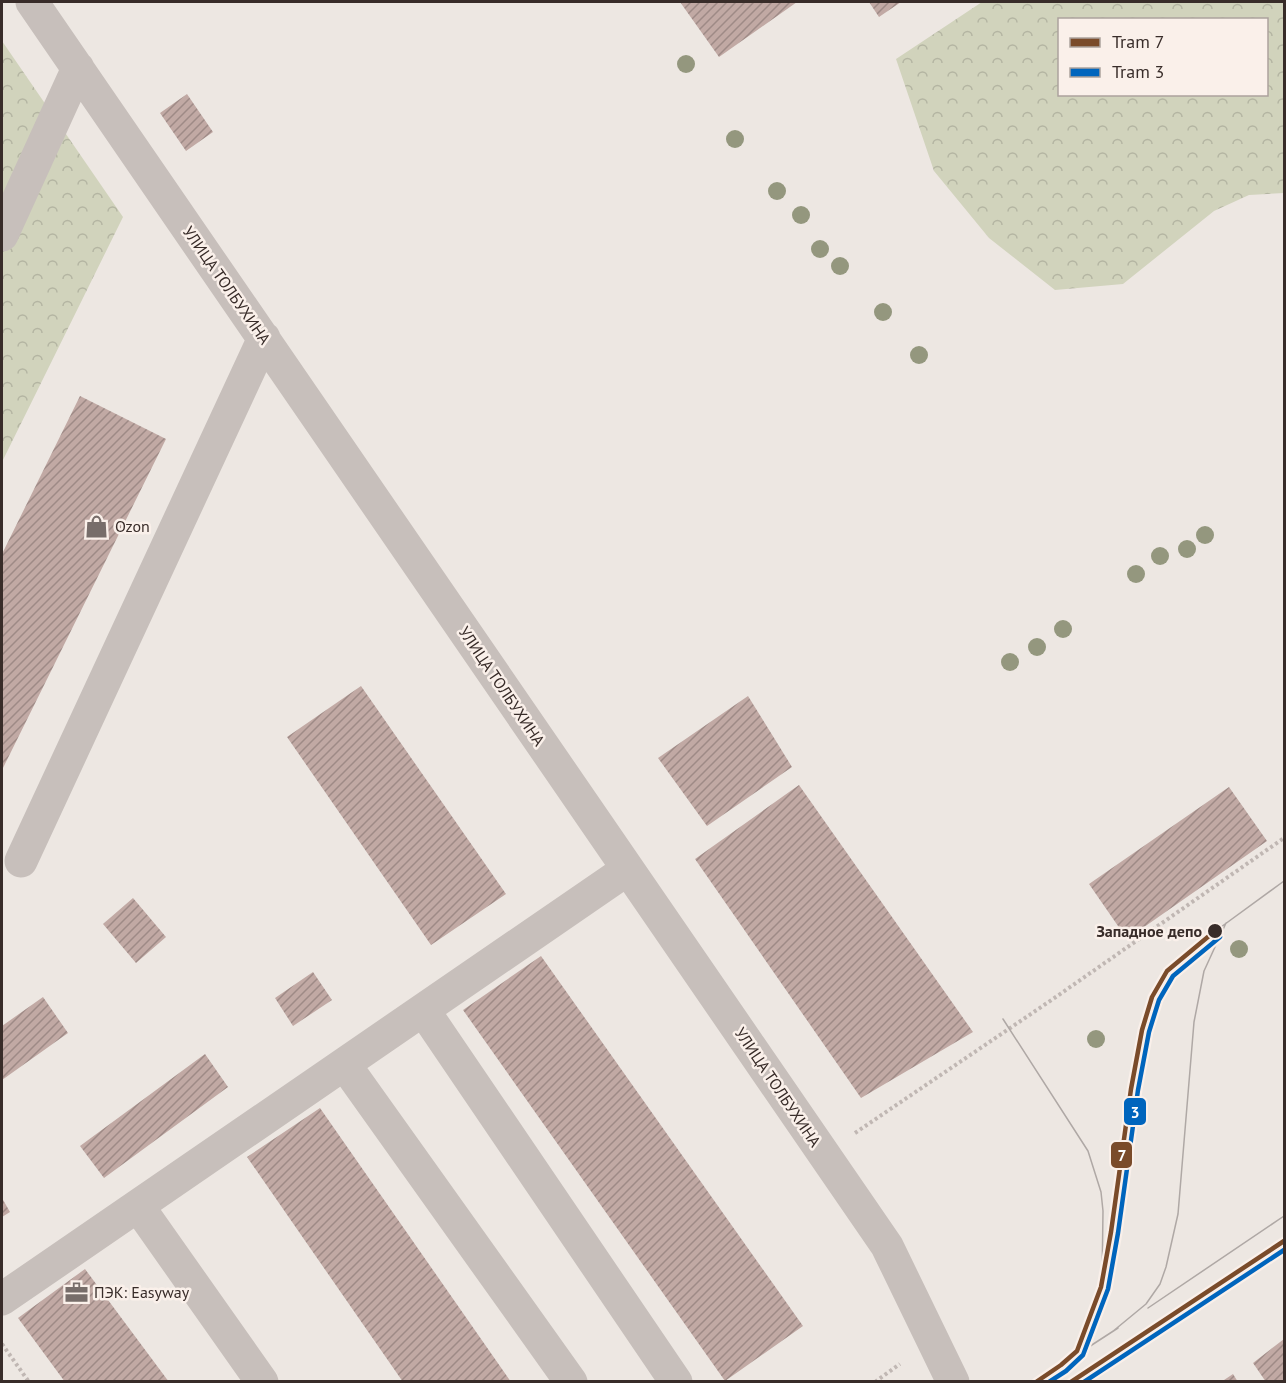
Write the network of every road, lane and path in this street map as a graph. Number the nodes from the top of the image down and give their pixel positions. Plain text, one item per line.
1 (32, 2) edge
2 (78, 68) junction
3 (2, 235) edge
4 (264, 339) junction
5 (1284, 838) edge
6 (21, 861) dead end
7 (628, 870) junction
8 (424, 1011) junction
9 (345, 1065) junction
10 (824, 1154) junction
11 (138, 1206) junction
12 (1284, 1250) edge
13 (2, 1299) edge
14 (2, 1344) edge
15 (904, 1362) dead end
16 (30, 1382) edge
17 (262, 1382) edge
18 (571, 1382) edge
19 (676, 1382) edge
20 (874, 1382) edge
21 (953, 1382) edge
22 (1088, 1382) edge

1 - 2 street, УЛИЦА ТОЛБУХИНА
2 - 3 street
2 - 4 street, УЛИЦА ТОЛБУХИНА
4 - 6 street
4 - 7 street, УЛИЦА ТОЛБУХИНА
5 - 10 path
7 - 8 street
7 - 10 street, УЛИЦА ТОЛБУХИНА
8 - 9 street
8 - 19 street
9 - 11 street
9 - 18 street
10 - 21 street, УЛИЦА ТОЛБУХИНА
11 - 13 street
11 - 17 street
12 - 22 path
14 - 16 path
15 - 20 path

